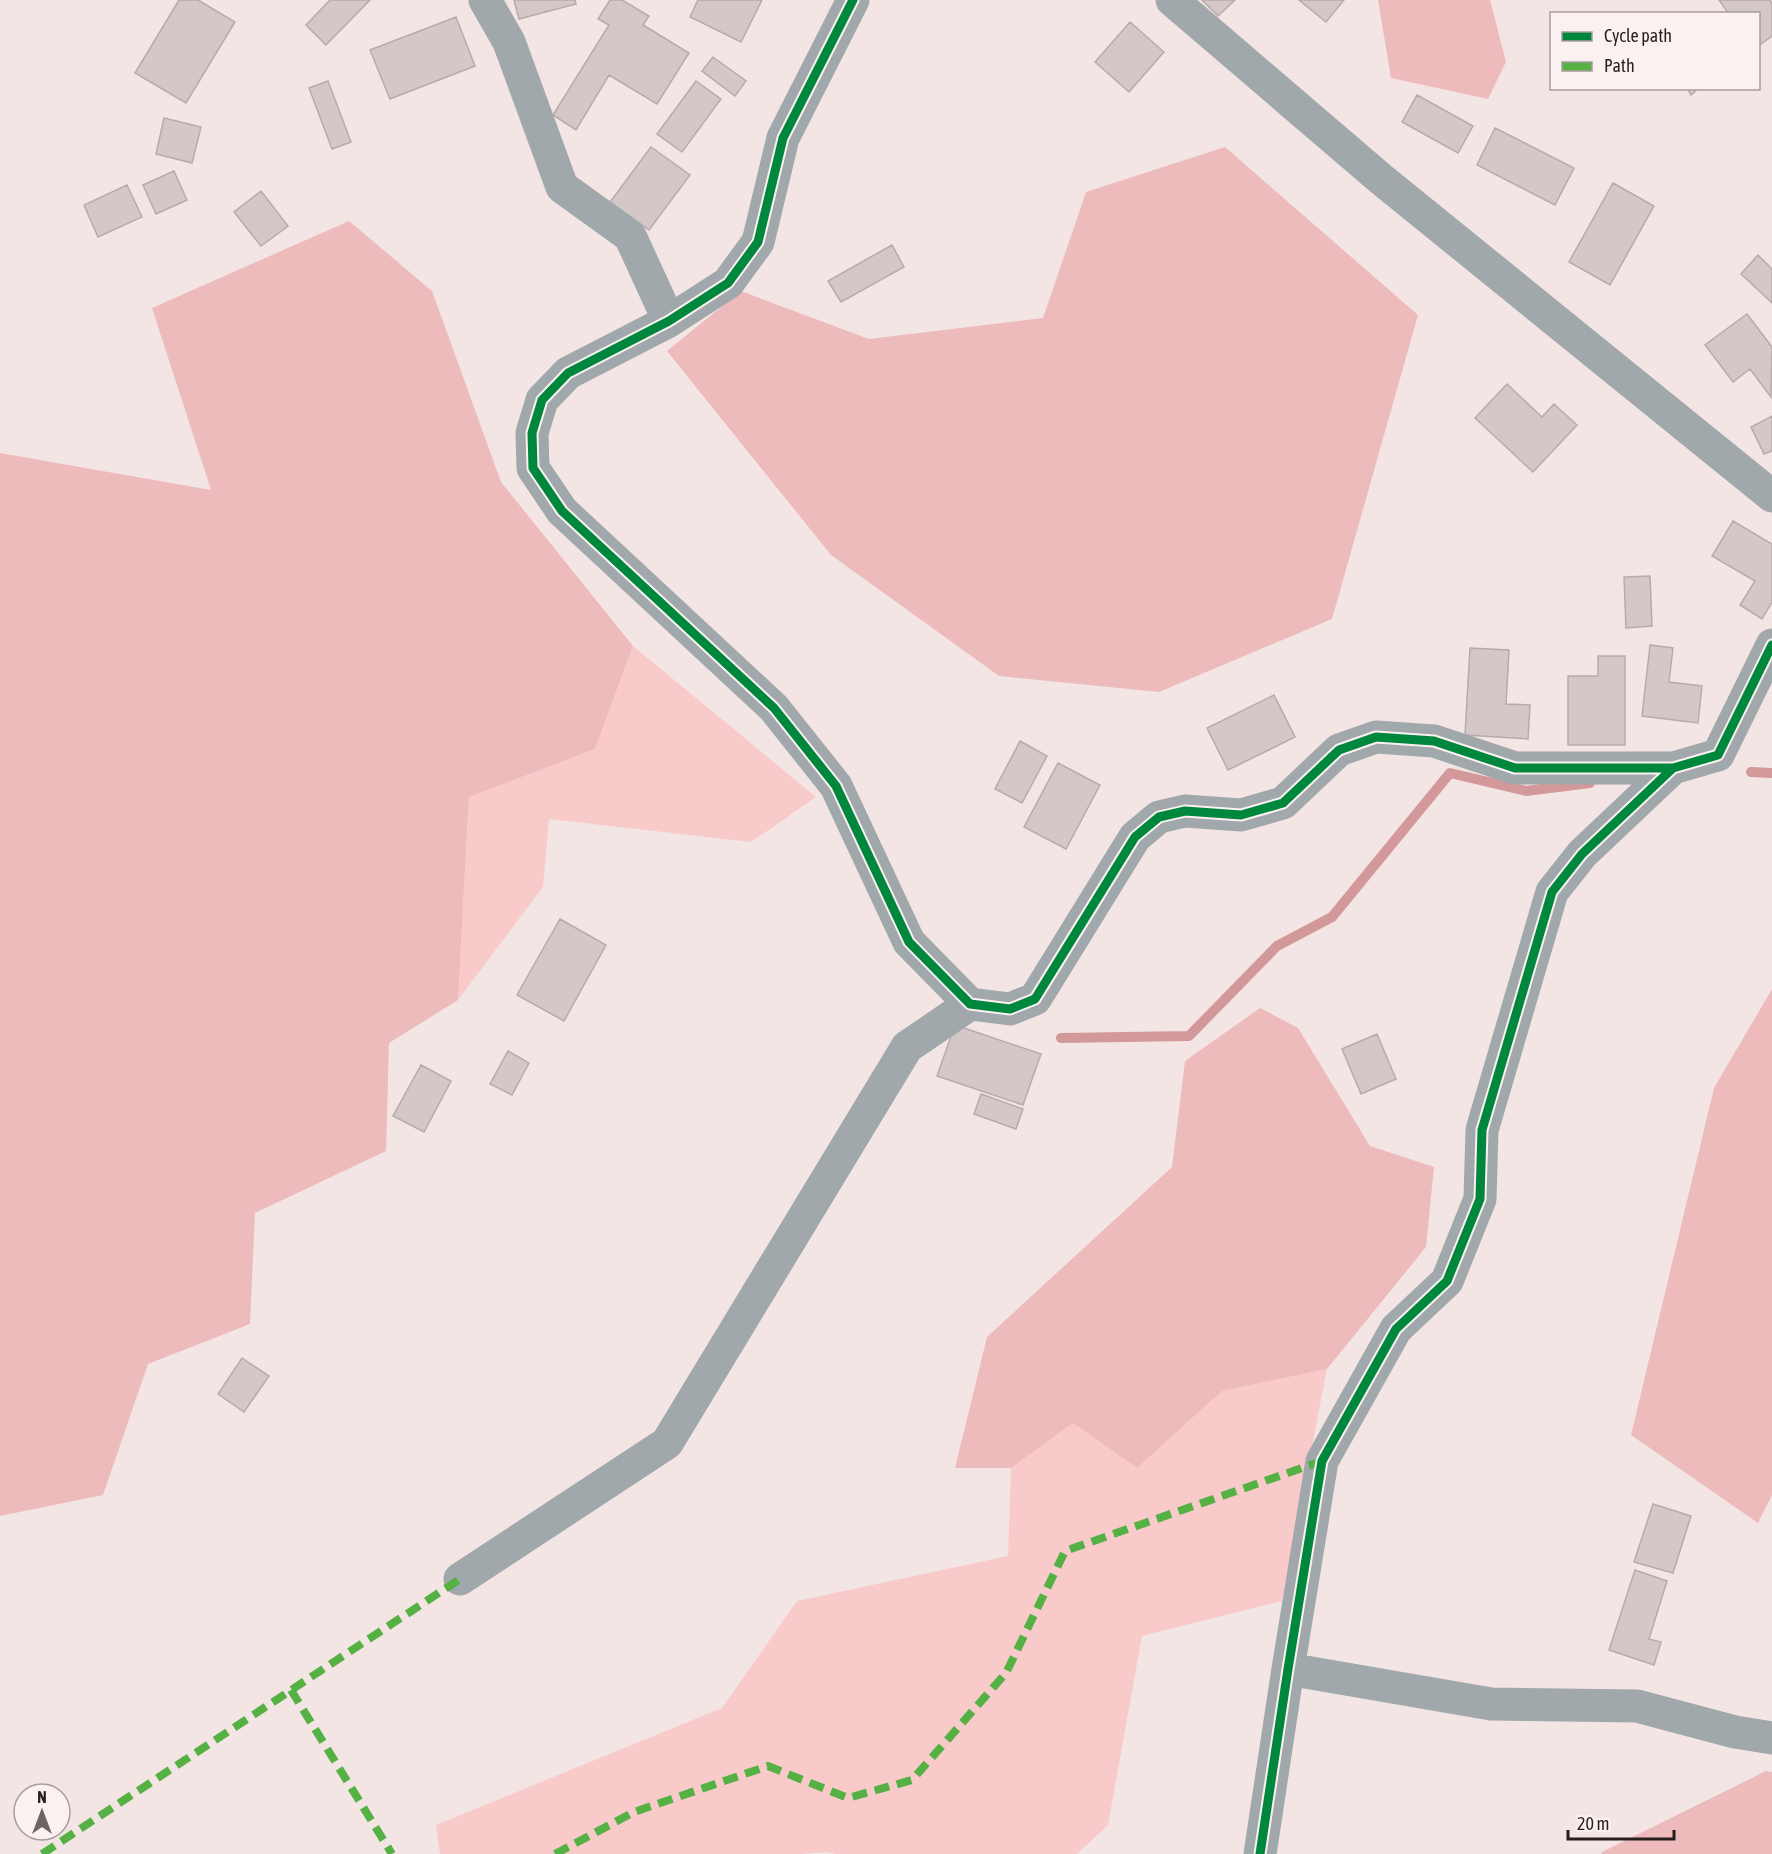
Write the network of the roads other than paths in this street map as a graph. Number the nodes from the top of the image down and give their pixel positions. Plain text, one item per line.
1 (485, 0) edge
2 (854, 0) edge
3 (1172, 0) edge
4 (669, 321) junction
5 (1772, 496) edge
6 (1772, 645) edge
7 (1673, 768) junction
8 (970, 1004) junction
9 (460, 1579) dead end
10 (1288, 1669) junction
11 (1772, 1738) edge
12 (1260, 1854) edge

1 - 4 street
2 - 4 street
3 - 5 street
4 - 8 street
6 - 7 street
7 - 8 street
7 - 10 street
8 - 9 street
10 - 11 street
10 - 12 street

